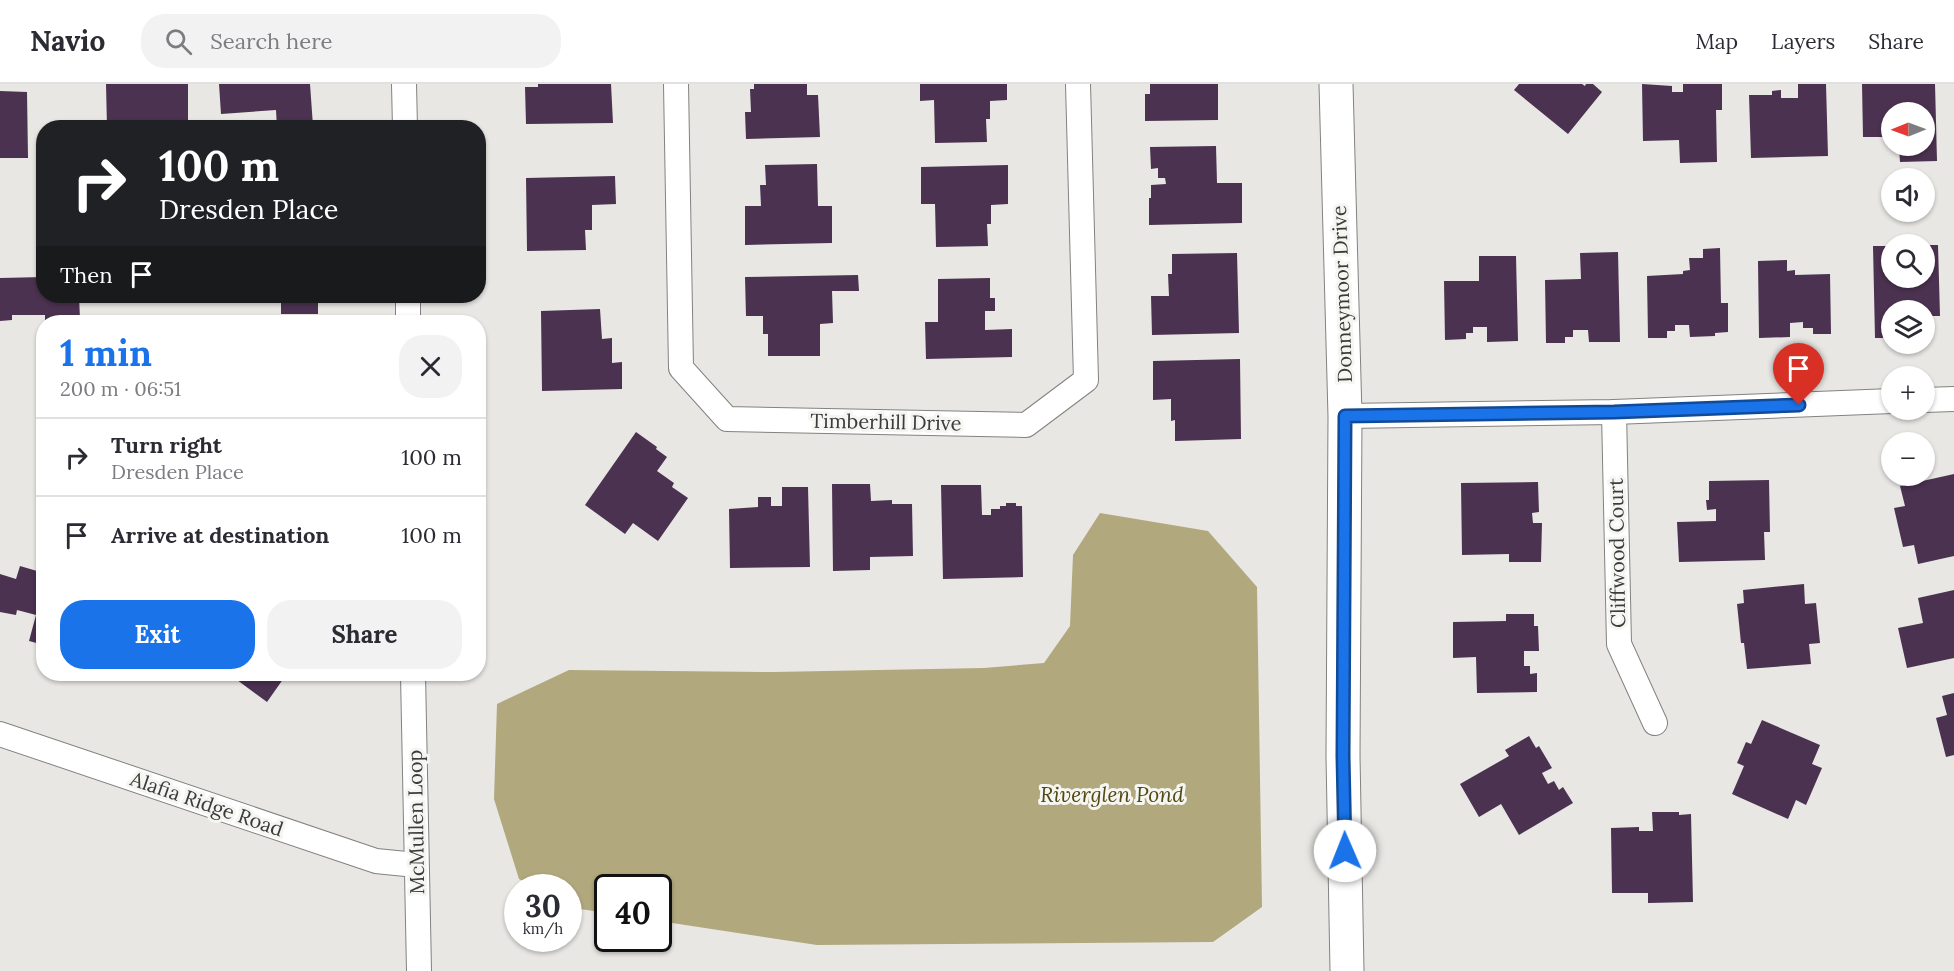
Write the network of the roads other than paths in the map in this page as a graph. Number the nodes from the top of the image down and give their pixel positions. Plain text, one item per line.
1 (404, 84) edge
2 (676, 84) edge
3 (1078, 84) edge
4 (1336, 84) edge
5 (405, 120) edge
6 (1954, 399) edge
7 (1935, 400) edge
8 (1881, 401) edge
9 (1614, 412) junction
10 (1345, 416) junction
11 (413, 681) edge
12 (1654, 723) dead end
13 (0, 734) edge
14 (416, 865) junction
15 (419, 971) edge
16 (1347, 971) edge

1 - 5 street
2 - 3 street, Timberhill Drive
4 - 10 street, Donneymoor Drive
6 - 7 street
8 - 9 street
9 - 10 street
9 - 12 street, Cliffwood Court
10 - 16 street, Donneymoor Drive
11 - 14 street, McMullen Loop
13 - 14 street, Alafia Ridge Road
14 - 15 street, McMullen Loop

